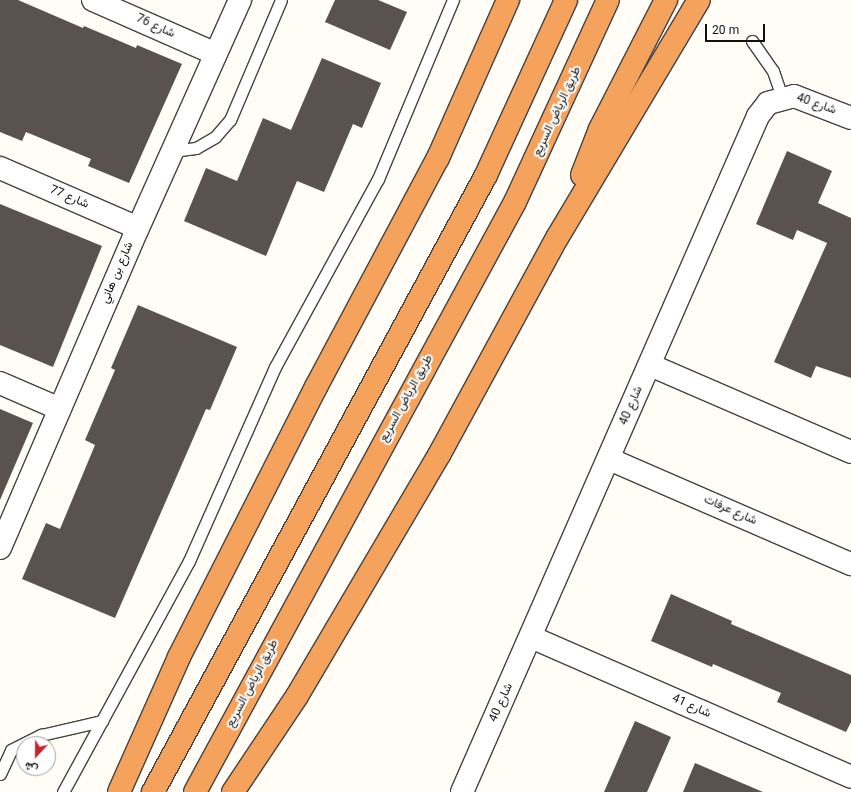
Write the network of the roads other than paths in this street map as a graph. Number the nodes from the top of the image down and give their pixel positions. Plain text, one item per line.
1 (93, 0) edge
2 (240, 0) edge
3 (281, 0) edge
4 (453, 0) edge
5 (566, 0) edge
6 (608, 0) edge
7 (666, 0) edge
8 (699, 0) edge
9 (505, 5) edge
10 (752, 41) dead end
11 (216, 54) junction
12 (782, 97) junction
13 (851, 118) edge
14 (172, 151) junction
15 (0, 168) edge
16 (138, 228) junction
17 (557, 238) junction
18 (650, 365) junction
19 (0, 384) edge
20 (60, 409) junction
21 (851, 452) edge
22 (610, 459) junction
23 (0, 548) edge
24 (851, 564) edge
25 (531, 637) junction
26 (102, 721) junction
27 (0, 774) edge
28 (851, 777) edge
29 (63, 792) edge
30 (119, 792) edge
31 (153, 792) edge
32 (195, 792) edge
33 (233, 792) edge
34 (462, 792) edge

1 - 11 street, شارع 76
2 - 11 street, شارع بن هاني
3 - 14 lane
4 - 26 lane
5 - 31 highway
6 - 32 highway, طريق الرياض السريع
7 - 17 highway
8 - 17 highway
9 - 30 highway
10 - 12 lane
11 - 14 street, شارع بن هاني
12 - 13 street, شارع 40
12 - 18 street, شارع 40
14 - 16 street, شارع بن هاني
15 - 16 street, شارع 77
16 - 20 street, شارع بن هاني
17 - 33 highway
18 - 21 street
18 - 22 street, شارع 40
19 - 20 street
20 - 23 street, شارع بن هاني
22 - 24 street, شارع عرفات
22 - 25 street, شارع 40
25 - 28 street, شارع 41
25 - 34 street, شارع 40
26 - 27 lane
26 - 29 lane

